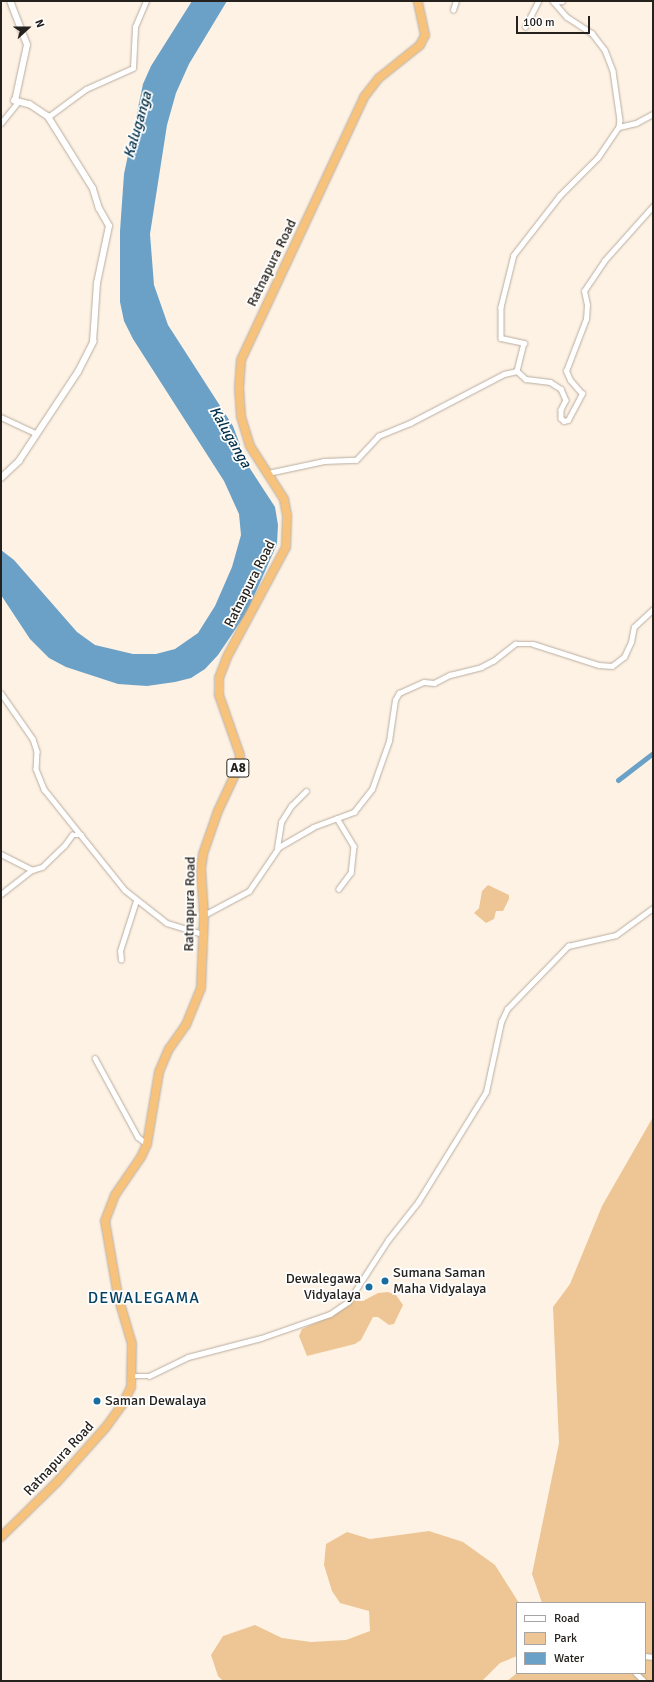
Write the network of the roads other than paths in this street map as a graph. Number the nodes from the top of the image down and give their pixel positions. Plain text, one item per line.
1 (10, 1) edge
2 (146, 1) edge
3 (418, 1) edge
4 (456, 1) edge
5 (538, 1) edge
6 (562, 1) edge
7 (553, 2) edge
8 (452, 10) dead end
9 (525, 27) dead end
10 (18, 102) junction
11 (653, 114) edge
12 (48, 117) junction
13 (1, 123) edge
14 (619, 127) junction
15 (653, 206) edge
16 (517, 371) junction
17 (1, 417) edge
18 (36, 432) junction
19 (268, 473) junction
20 (1, 478) edge
21 (653, 609) edge
22 (1, 693) edge
23 (306, 791) dead end
24 (337, 818) junction
25 (82, 835) junction
26 (277, 849) junction
27 (1, 854) edge
28 (32, 870) junction
29 (339, 889) dead end
30 (1, 894) edge
31 (136, 901) junction
32 (653, 908) edge
33 (204, 916) junction
34 (204, 934) junction
35 (121, 960) dead end
36 (96, 1058) dead end
37 (147, 1144) junction
38 (133, 1376) junction
39 (1, 1537) edge

1 - 10 street
2 - 12 street
3 - 19 highway, Ratnapura Road / A8
4 - 8 street
5 - 9 street
6 - 7 street
7 - 14 street
10 - 12 street
10 - 13 street
11 - 14 street
12 - 18 street
14 - 16 street
15 - 16 street
16 - 19 street
17 - 18 street
18 - 20 street
19 - 33 highway, Ratnapura Road / A8
21 - 24 street
22 - 25 street
23 - 26 street
24 - 26 street
24 - 29 street
25 - 28 street
25 - 31 street
26 - 33 street
27 - 28 street
28 - 30 street
31 - 34 street
31 - 35 street
32 - 38 street
33 - 34 highway, Ratnapura Road / A8
34 - 37 highway, Ratnapura Road / A8
36 - 37 street
37 - 38 highway, Ratnapura Road / A8
38 - 39 highway, Ratnapura Road / A8

